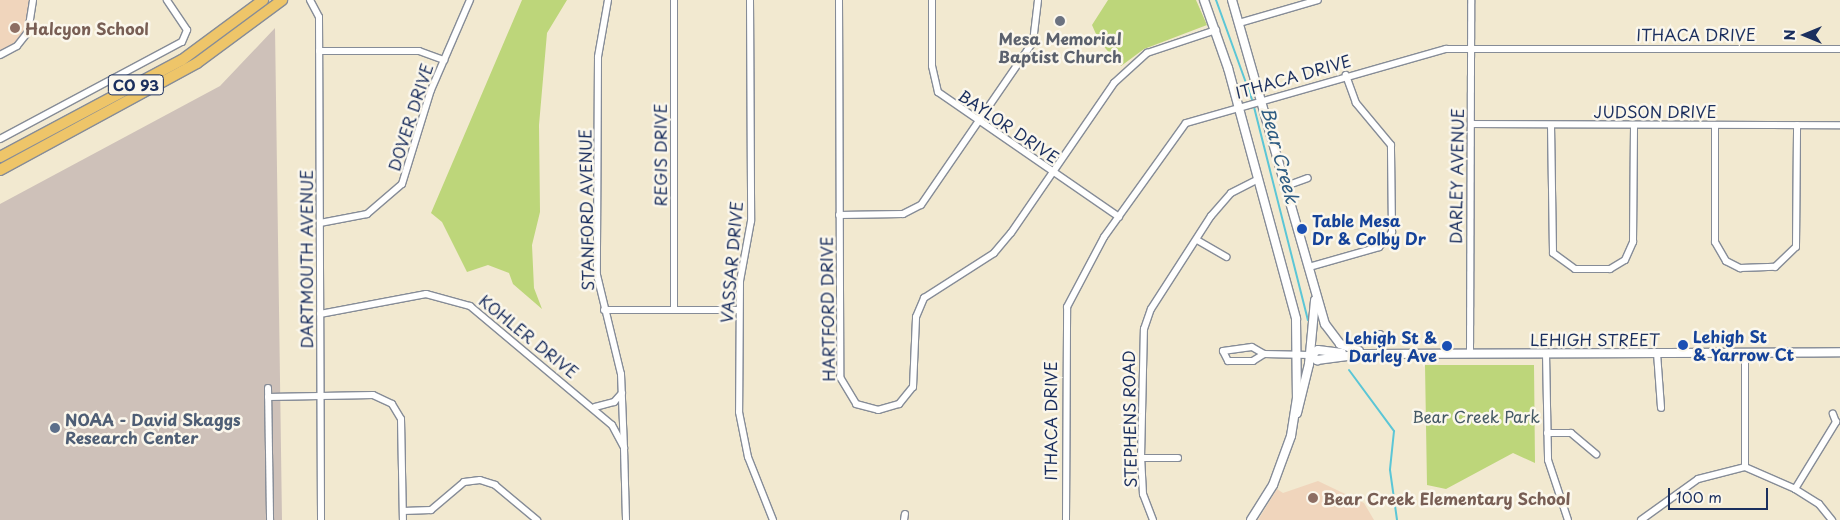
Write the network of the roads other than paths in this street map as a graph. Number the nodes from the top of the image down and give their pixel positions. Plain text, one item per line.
1 (34, 0) edge
2 (167, 0) edge
3 (263, 0) edge
4 (282, 0) edge
5 (310, 0) edge
6 (470, 0) edge
7 (608, 0) edge
8 (674, 0) edge
9 (750, 0) edge
10 (839, 0) edge
11 (932, 0) edge
12 (1038, 0) edge
13 (1204, 0) edge
14 (1232, 0) edge
15 (1318, 0) edge
16 (1472, 0) edge
17 (1239, 24) junction
18 (1216, 30) junction
19 (1471, 48) junction
20 (1840, 49) edge
21 (319, 51) junction
22 (0, 55) edge
23 (444, 60) junction
24 (1346, 76) junction
25 (1258, 101) junction
26 (1241, 105) junction
27 (979, 122) junction
28 (1471, 124) junction
29 (1551, 125) junction
30 (1634, 125) junction
31 (1715, 125) junction
32 (1797, 125) junction
33 (1840, 126) edge
34 (0, 140) edge
35 (0, 157) edge
36 (0, 170) edge
37 (1053, 172) junction
38 (1308, 178) dead end
39 (1258, 179) junction
40 (1286, 186) junction
41 (839, 215) junction
42 (1119, 217) junction
43 (320, 224) junction
44 (1197, 240) junction
45 (1226, 257) dead end
46 (1309, 267) junction
47 (1314, 288) junction
48 (604, 310) junction
49 (674, 310) junction
50 (738, 310) junction
51 (320, 314) junction
52 (1380, 334) dead end
53 (1745, 352) junction
54 (1840, 352) edge
55 (1470, 353) junction
56 (1546, 353) junction
57 (1657, 353) junction
58 (1264, 354) junction
59 (1298, 354) junction
60 (1363, 354) junction
61 (1380, 354) junction
62 (1310, 355) junction
63 (268, 388) dead end
64 (622, 393) junction
65 (268, 397) junction
66 (320, 398) junction
67 (595, 406) junction
68 (1661, 408) dead end
69 (1833, 414) dead end
70 (1295, 417) junction
71 (1547, 433) junction
72 (624, 448) junction
73 (1596, 454) dead end
74 (1141, 458) junction
75 (1178, 458) dead end
76 (1745, 467) junction
77 (1795, 489) junction
78 (403, 511) junction
79 (270, 520) edge
80 (321, 520) edge
81 (403, 520) edge
82 (537, 520) edge
83 (626, 520) edge
84 (773, 520) edge
85 (1066, 520) edge
86 (1153, 520) edge
87 (1251, 520) edge
88 (1568, 520) edge
89 (1641, 520) edge
90 (1832, 520) edge

1 - 22 street
2 - 34 street
3 - 35 main road, CO 93
4 - 36 main road, CO 93
5 - 21 street, DARTMOUTH AVENUE
6 - 23 street, DOVER DRIVE
7 - 48 street, STANFORD AVENUE
8 - 49 street, REGIS DRIVE
9 - 50 street, VASSAR DRIVE
10 - 41 street, HARTFORD DRIVE
11 - 27 street, BAYLOR DRIVE
12 - 27 street
13 - 18 street
14 - 17 street
15 - 17 street
16 - 19 street, DARLEY AVENUE
17 - 25 street
18 - 26 street
18 - 37 street, HARTFORD DRIVE
19 - 20 street, ITHACA DRIVE
19 - 24 street, ITHACA DRIVE
19 - 28 street, DARLEY AVENUE
21 - 23 street
21 - 43 street, DARTMOUTH AVENUE
23 - 43 street, DOVER DRIVE
24 - 25 street, ITHACA DRIVE
24 - 46 street
25 - 26 street, ITHACA DRIVE
25 - 40 street
26 - 39 street
26 - 42 street, ITHACA DRIVE
27 - 37 street, BAYLOR DRIVE
27 - 41 street
28 - 29 street, JUDSON DRIVE
28 - 55 street, DARLEY AVENUE
29 - 30 street, JUDSON DRIVE
29 - 30 street
30 - 31 street, JUDSON DRIVE
31 - 32 street, JUDSON DRIVE
31 - 32 street
32 - 33 street, JUDSON DRIVE
37 - 41 street, HARTFORD DRIVE
37 - 42 street, BAYLOR DRIVE
38 - 40 street
39 - 44 street, STEPHENS ROAD
39 - 59 street
40 - 46 street
42 - 85 street, ITHACA DRIVE
43 - 51 street, DARTMOUTH AVENUE
44 - 45 street
44 - 74 street, STEPHENS ROAD
46 - 47 street
47 - 60 street
47 - 62 street
48 - 49 street
48 - 64 street, STANFORD AVENUE
49 - 50 street
50 - 84 street, VASSAR DRIVE
51 - 66 street, DARTMOUTH AVENUE
51 - 67 street, KOHLER DRIVE
52 - 61 street
53 - 54 street, LEHIGH STREET
53 - 57 street, LEHIGH STREET
53 - 76 street
55 - 56 street, LEHIGH STREET
55 - 61 street, LEHIGH STREET
56 - 57 street, LEHIGH STREET
56 - 71 street
57 - 68 street
58 - 58 street
58 - 59 street, LEHIGH STREET
59 - 62 street, LEHIGH STREET
59 - 70 street
60 - 61 street, LEHIGH STREET
60 - 62 street, LEHIGH STREET
62 - 70 street
63 - 65 street
64 - 67 street
64 - 72 street, STANFORD AVENUE
65 - 66 street
65 - 79 street
66 - 78 street
66 - 80 street, DARTMOUTH AVENUE
67 - 72 street, KOHLER DRIVE
69 - 77 street
70 - 87 street
71 - 73 street
71 - 88 street
72 - 83 street, KOHLER DRIVE
74 - 75 street
74 - 86 street, STEPHENS ROAD
76 - 77 street
76 - 89 street
77 - 90 street
78 - 81 street
78 - 82 street

